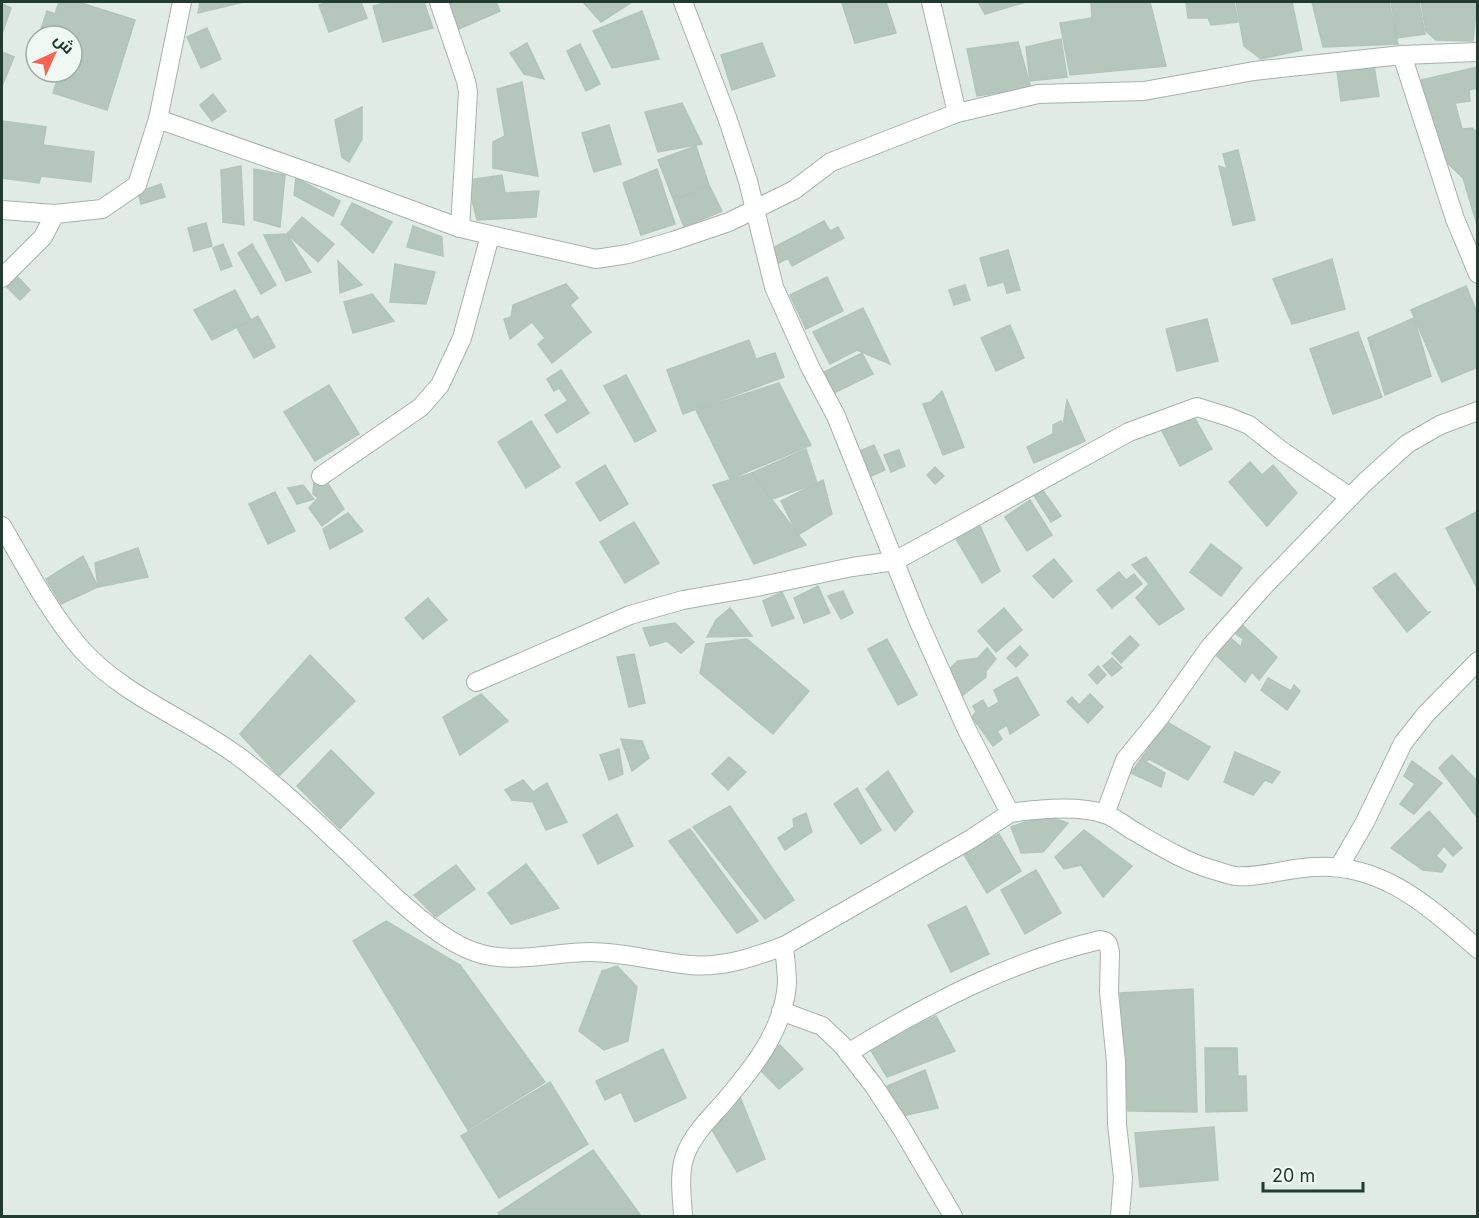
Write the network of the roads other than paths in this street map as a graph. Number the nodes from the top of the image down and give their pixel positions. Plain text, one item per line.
1 (182, 2) edge
2 (439, 2) edge
3 (683, 2) edge
4 (931, 2) edge
5 (1478, 52) edge
6 (1402, 55) junction
7 (957, 113) junction
8 (158, 118) junction
9 (2, 210) edge
10 (756, 210) junction
11 (55, 214) junction
12 (460, 228) junction
13 (490, 236) junction
14 (1478, 274) edge
15 (2, 278) edge
16 (1478, 411) edge
17 (321, 476) dead end
18 (1350, 497) junction
19 (2, 526) edge
20 (895, 561) junction
21 (1478, 661) edge
22 (476, 682) dead end
23 (1010, 813) junction
24 (1105, 814) junction
25 (1339, 867) junction
26 (784, 946) junction
27 (1478, 949) edge
28 (781, 1011) junction
29 (848, 1053) junction
30 (683, 1216) edge
31 (953, 1216) edge
32 (1120, 1216) edge

1 - 8 street
2 - 12 street
3 - 10 street
4 - 7 street
5 - 6 street
6 - 7 street
6 - 14 street
7 - 10 street
8 - 11 street
8 - 12 street
9 - 11 street
10 - 13 street
10 - 20 street
11 - 15 street
12 - 13 street
13 - 17 street
16 - 18 street
18 - 20 street
18 - 24 street
19 - 26 street
20 - 22 street
20 - 23 street
21 - 25 street
23 - 24 street
23 - 26 street
24 - 25 street
25 - 27 street
26 - 28 street
28 - 29 street
28 - 30 street
29 - 31 street
29 - 32 street

